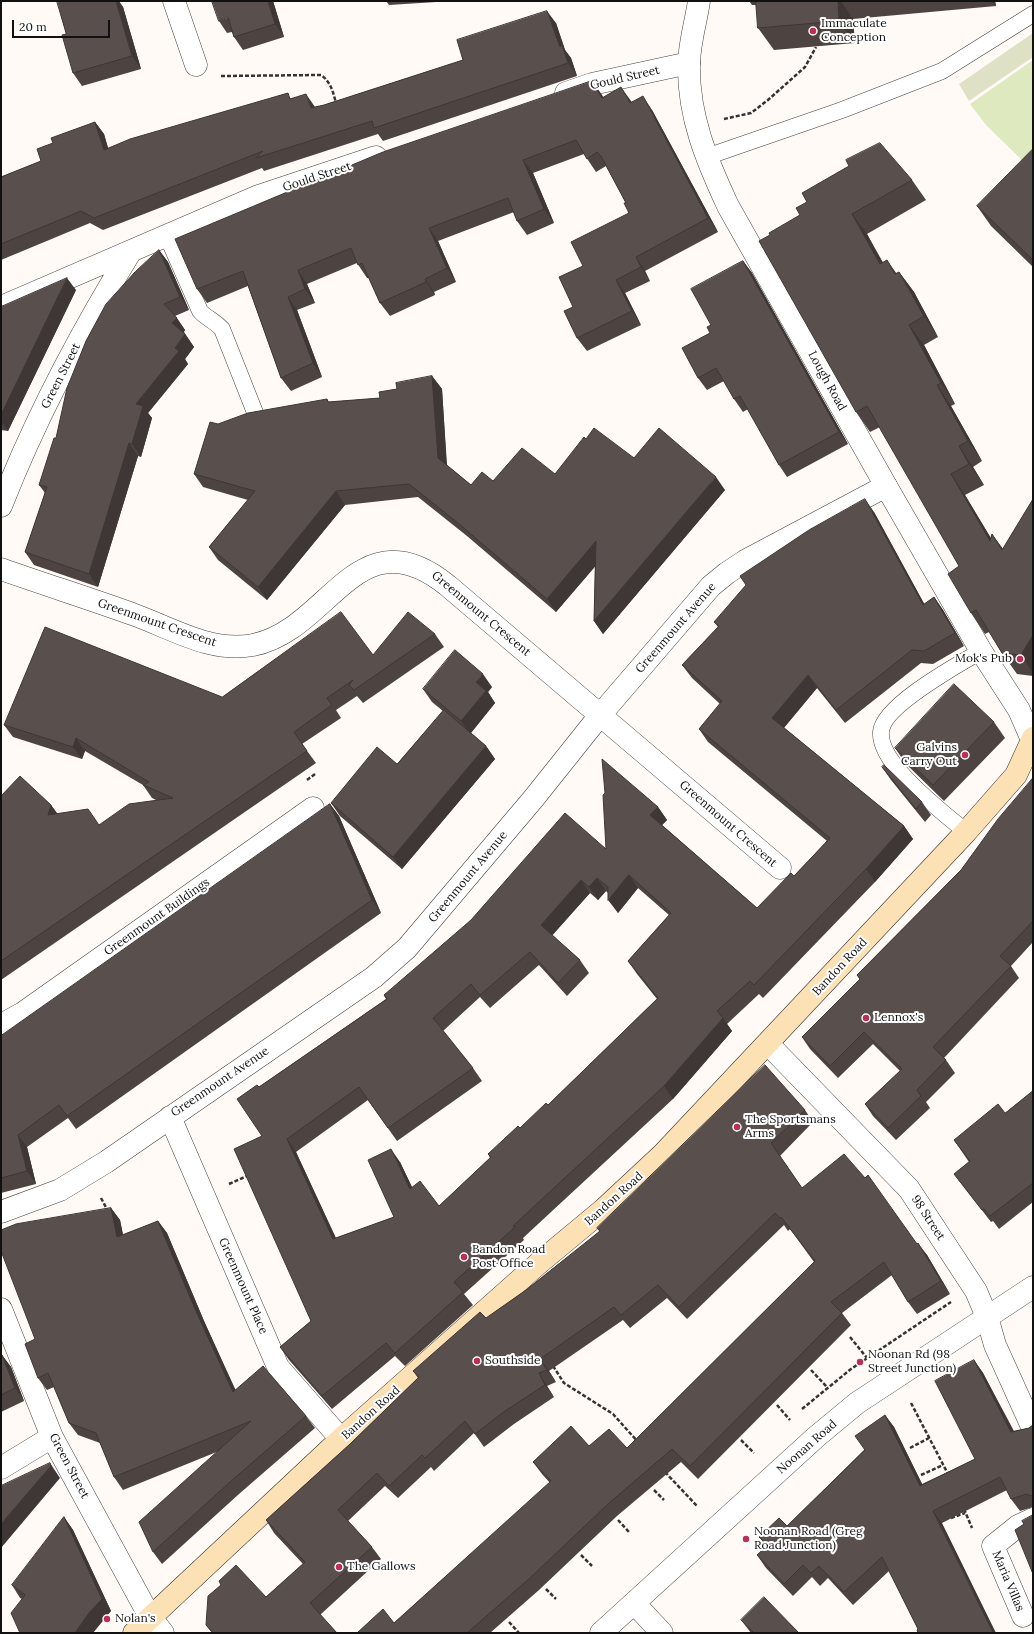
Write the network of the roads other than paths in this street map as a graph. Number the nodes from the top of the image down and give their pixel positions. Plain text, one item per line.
1 (174, 1) edge
2 (699, 1) edge
3 (1033, 14) edge
4 (689, 63) junction
5 (196, 65) road end
6 (549, 99) edge
7 (396, 151) edge
8 (706, 157) junction
9 (167, 236) junction
10 (131, 251) junction
11 (1, 307) edge
12 (256, 415) edge
13 (886, 486) junction
14 (1, 506) edge
15 (1, 569) edge
16 (981, 651) junction
17 (600, 714) junction
18 (1033, 741) edge
19 (312, 808) dead end
20 (966, 832) junction
21 (780, 868) dead end
22 (1, 1025) edge
23 (768, 1044) junction
24 (170, 1117) junction
25 (1, 1212) edge
26 (1033, 1287) edge
27 (1, 1309) edge
28 (987, 1317) junction
29 (1033, 1430) edge
30 (52, 1437) junction
31 (341, 1439) junction
32 (1, 1468) edge
33 (1033, 1519) edge
34 (634, 1603) junction
35 (1023, 1616) dead end
36 (156, 1625) edge
37 (134, 1633) edge
38 (601, 1633) edge
39 (662, 1633) edge

1 - 5 street
2 - 4 street, Lough Road
3 - 8 lane
4 - 6 street, Gould Street
4 - 8 street, Lough Road
7 - 9 street, Gould Street
8 - 13 street, Lough Road
9 - 10 street, Gould Street
9 - 12 lane
10 - 11 street, Gould Street
10 - 14 street, Green Street
13 - 16 street, Lough Road
13 - 17 street, Greenmount Avenue
15 - 17 street, Greenmount Crescent
16 - 18 street, Lough Road
16 - 20 lane
17 - 21 street, Greenmount Crescent
17 - 24 street, Greenmount Avenue
18 - 20 main road, Bandon Road
19 - 22 street, Greenmount Buildings
20 - 23 main road, Bandon Road
23 - 28 street, 98 Street
23 - 31 main road, Bandon Road
24 - 25 street, Greenmount Avenue
24 - 31 street, Greenmount Place
26 - 28 street, Noonan Road
27 - 30 street, Green Street
28 - 29 street, 98 Street
28 - 34 street, Noonan Road
30 - 32 street
30 - 36 street, Green Street
31 - 36 main road, Bandon Road
33 - 35 street, Maria Villas
34 - 38 street, Noonan Road
34 - 39 street
36 - 37 main road, Bandon Road

